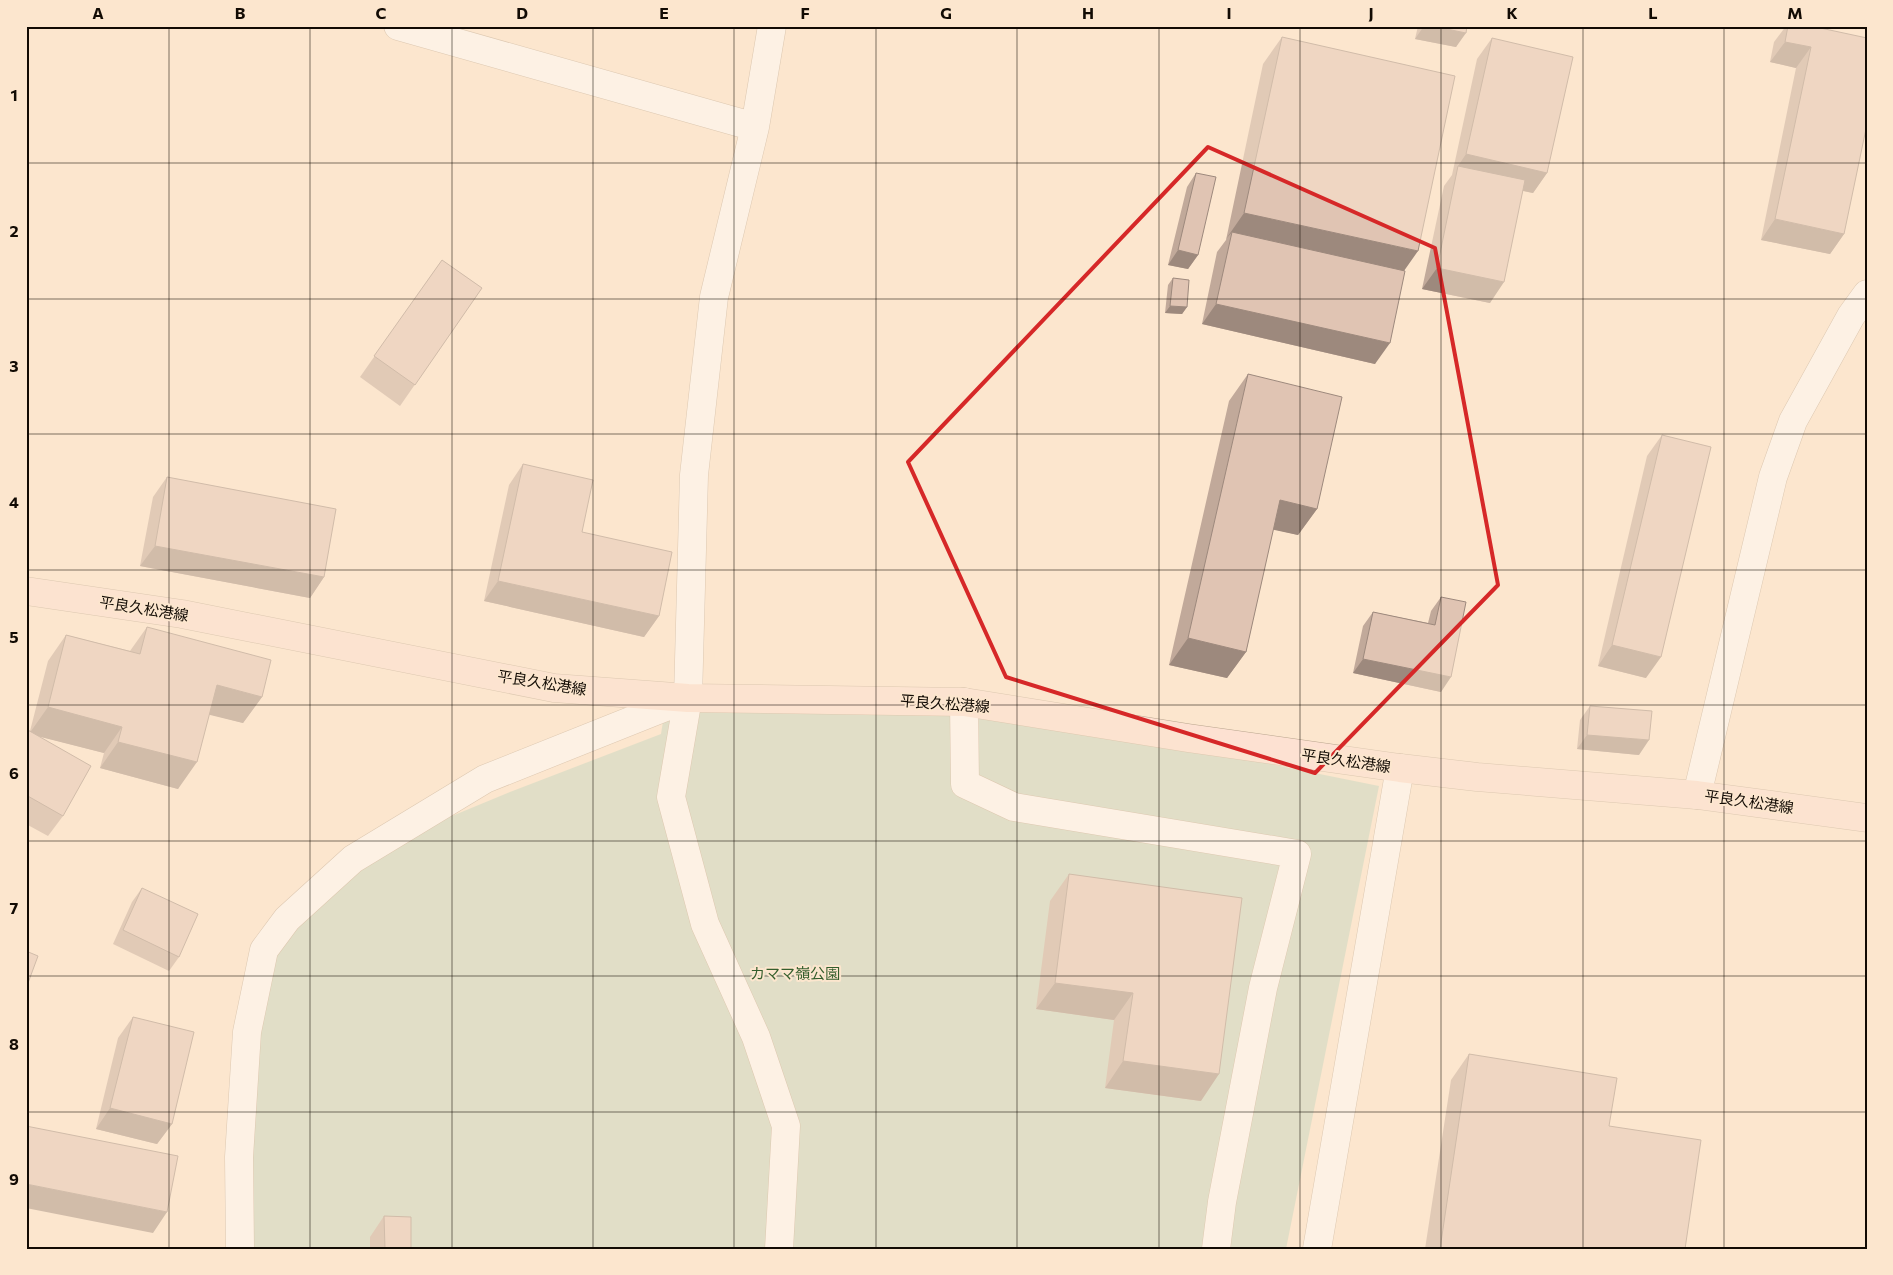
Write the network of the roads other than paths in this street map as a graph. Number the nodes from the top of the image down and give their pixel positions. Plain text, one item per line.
1 (398, 26) edge
2 (772, 26) edge
3 (755, 127) junction
4 (1867, 294) edge
5 (26, 591) edge
6 (688, 698) junction
7 (964, 702) junction
8 (1400, 768) junction
9 (1697, 796) junction
10 (1867, 818) edge
11 (240, 1249) edge
12 (779, 1249) edge
13 (1216, 1249) edge
14 (1317, 1249) edge

1 - 3 street
2 - 3 street
3 - 6 street
4 - 9 street
5 - 6 main road, 平良久松港線
6 - 7 main road, 平良久松港線
6 - 11 street
6 - 12 street
7 - 8 main road, 平良久松港線
7 - 13 street
8 - 9 main road, 平良久松港線
8 - 14 street
9 - 10 main road, 平良久松港線

